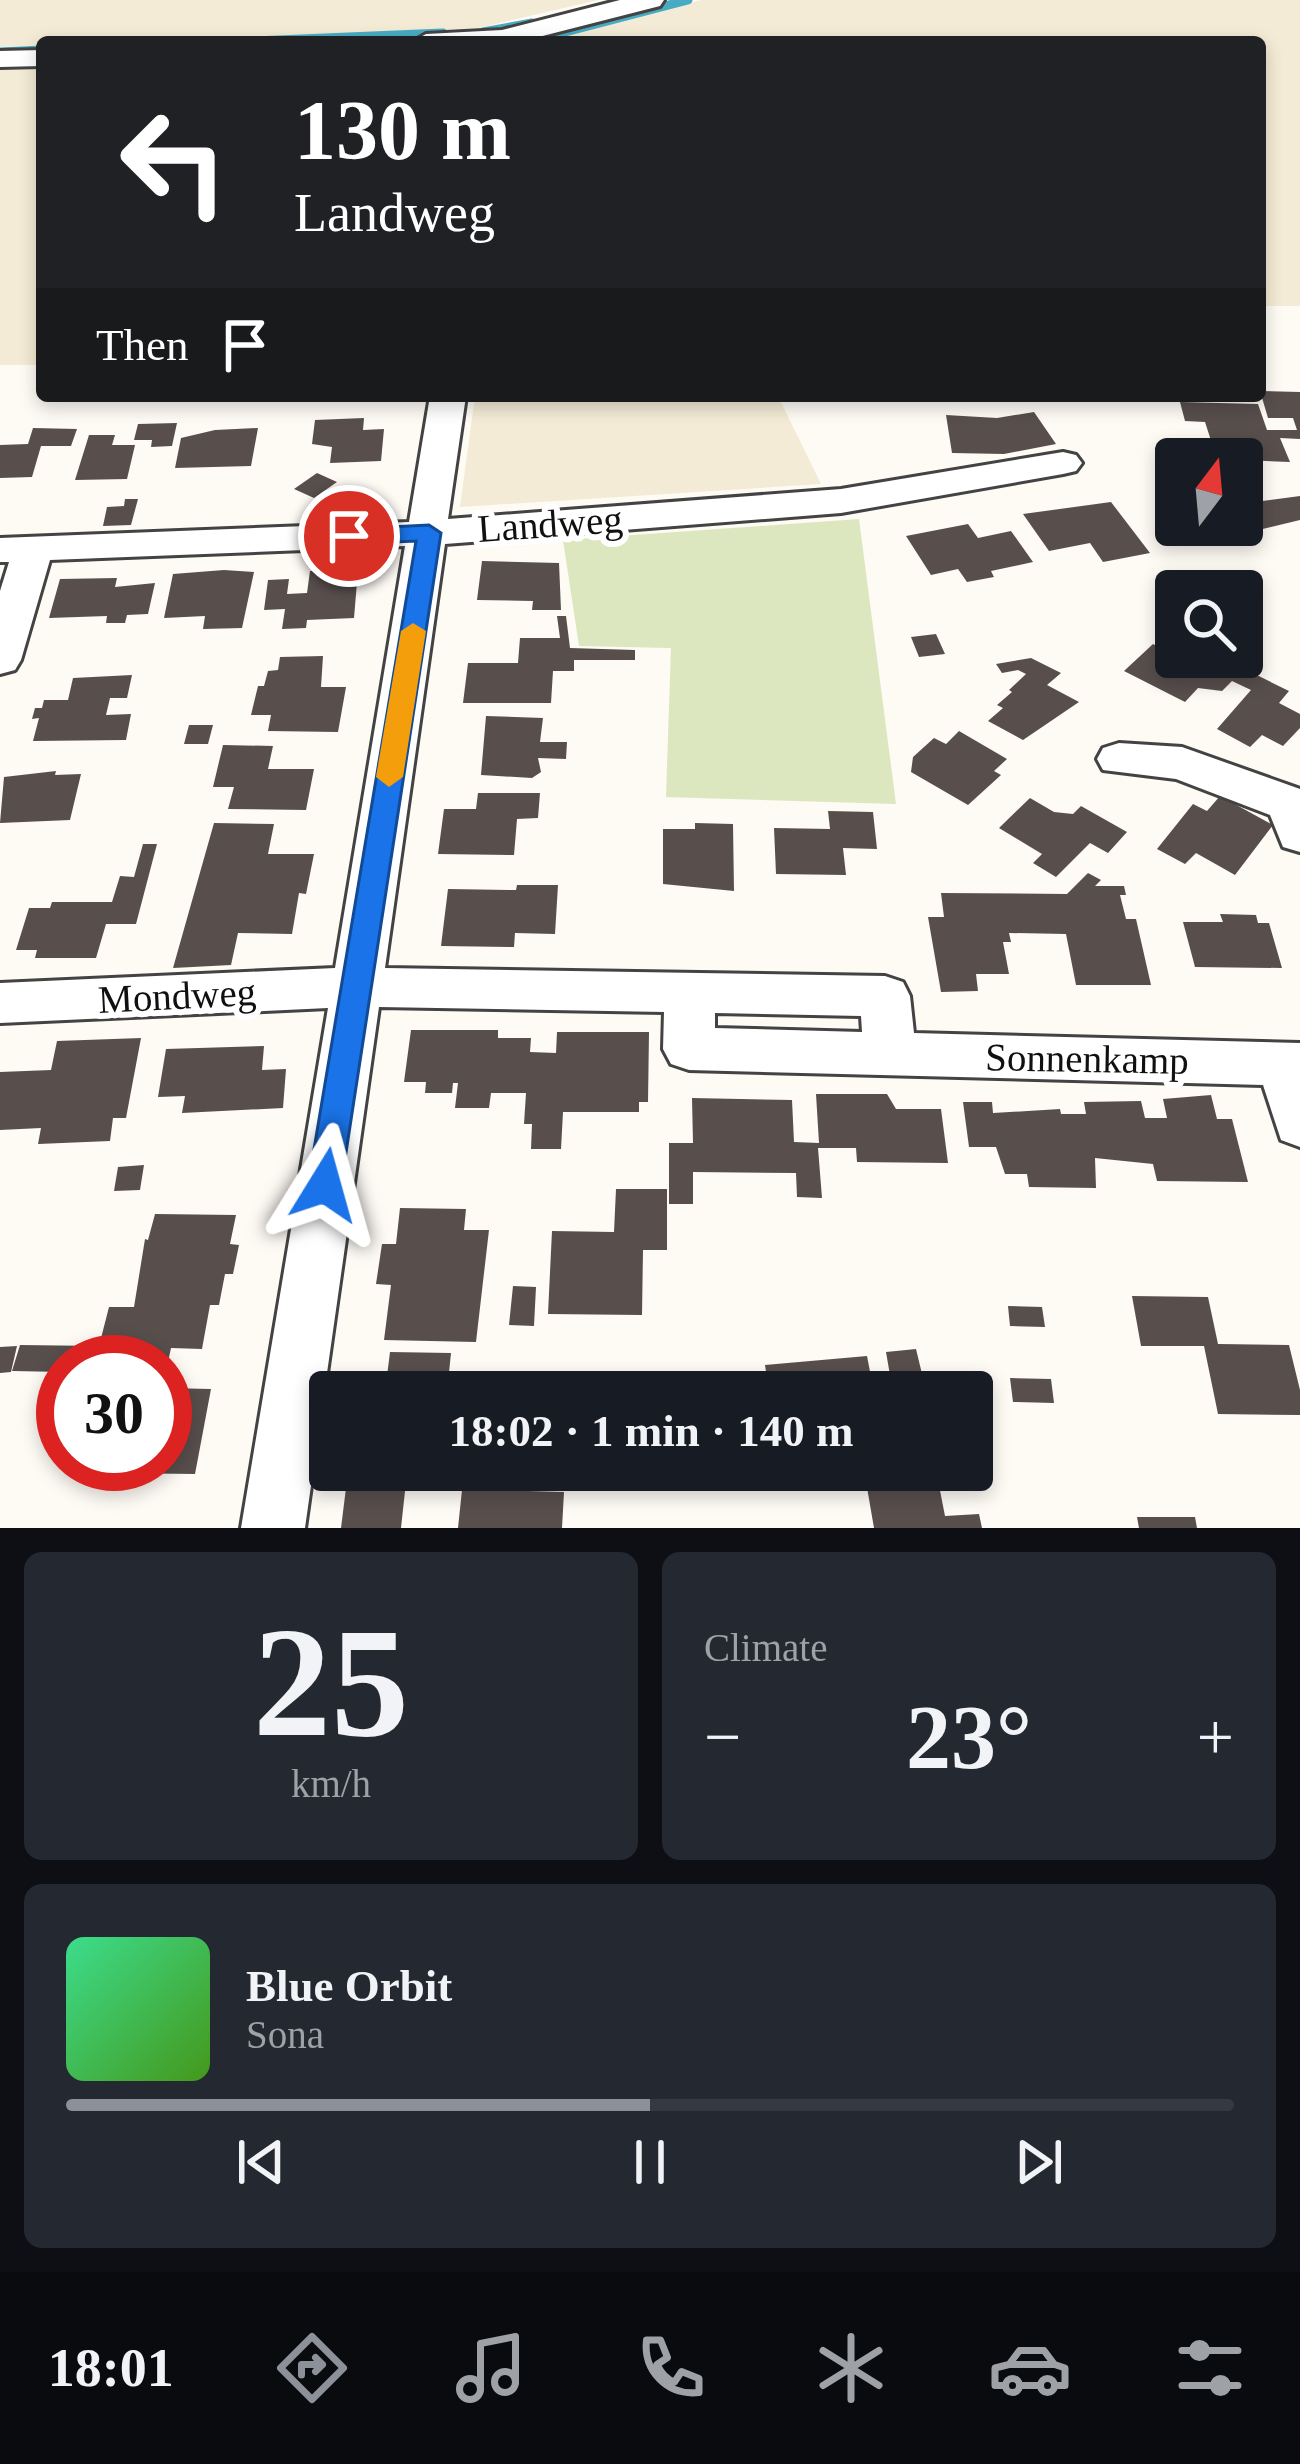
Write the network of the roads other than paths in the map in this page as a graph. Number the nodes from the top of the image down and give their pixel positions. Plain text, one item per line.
1 (651, 0) edge
2 (516, 36) edge
3 (36, 58) edge
4 (0, 59) edge
5 (447, 402) edge
6 (1063, 463) dead end
7 (429, 533) junction
8 (16, 550) edge
9 (0, 660) edge
10 (1119, 759) dead end
11 (1296, 809) edge
12 (355, 987) junction
13 (0, 1003) edge
14 (1292, 1064) edge
15 (1300, 1124) edge
16 (273, 1528) edge

1 - 2 street
3 - 4 street
5 - 7 street
6 - 7 street, Landweg
7 - 8 street, Landweg
7 - 12 street
8 - 9 street, Landweg
10 - 11 street
12 - 13 street, Mondweg
12 - 14 street, Sonnenkamp
12 - 16 street
14 - 15 street, Sonnenkamp

